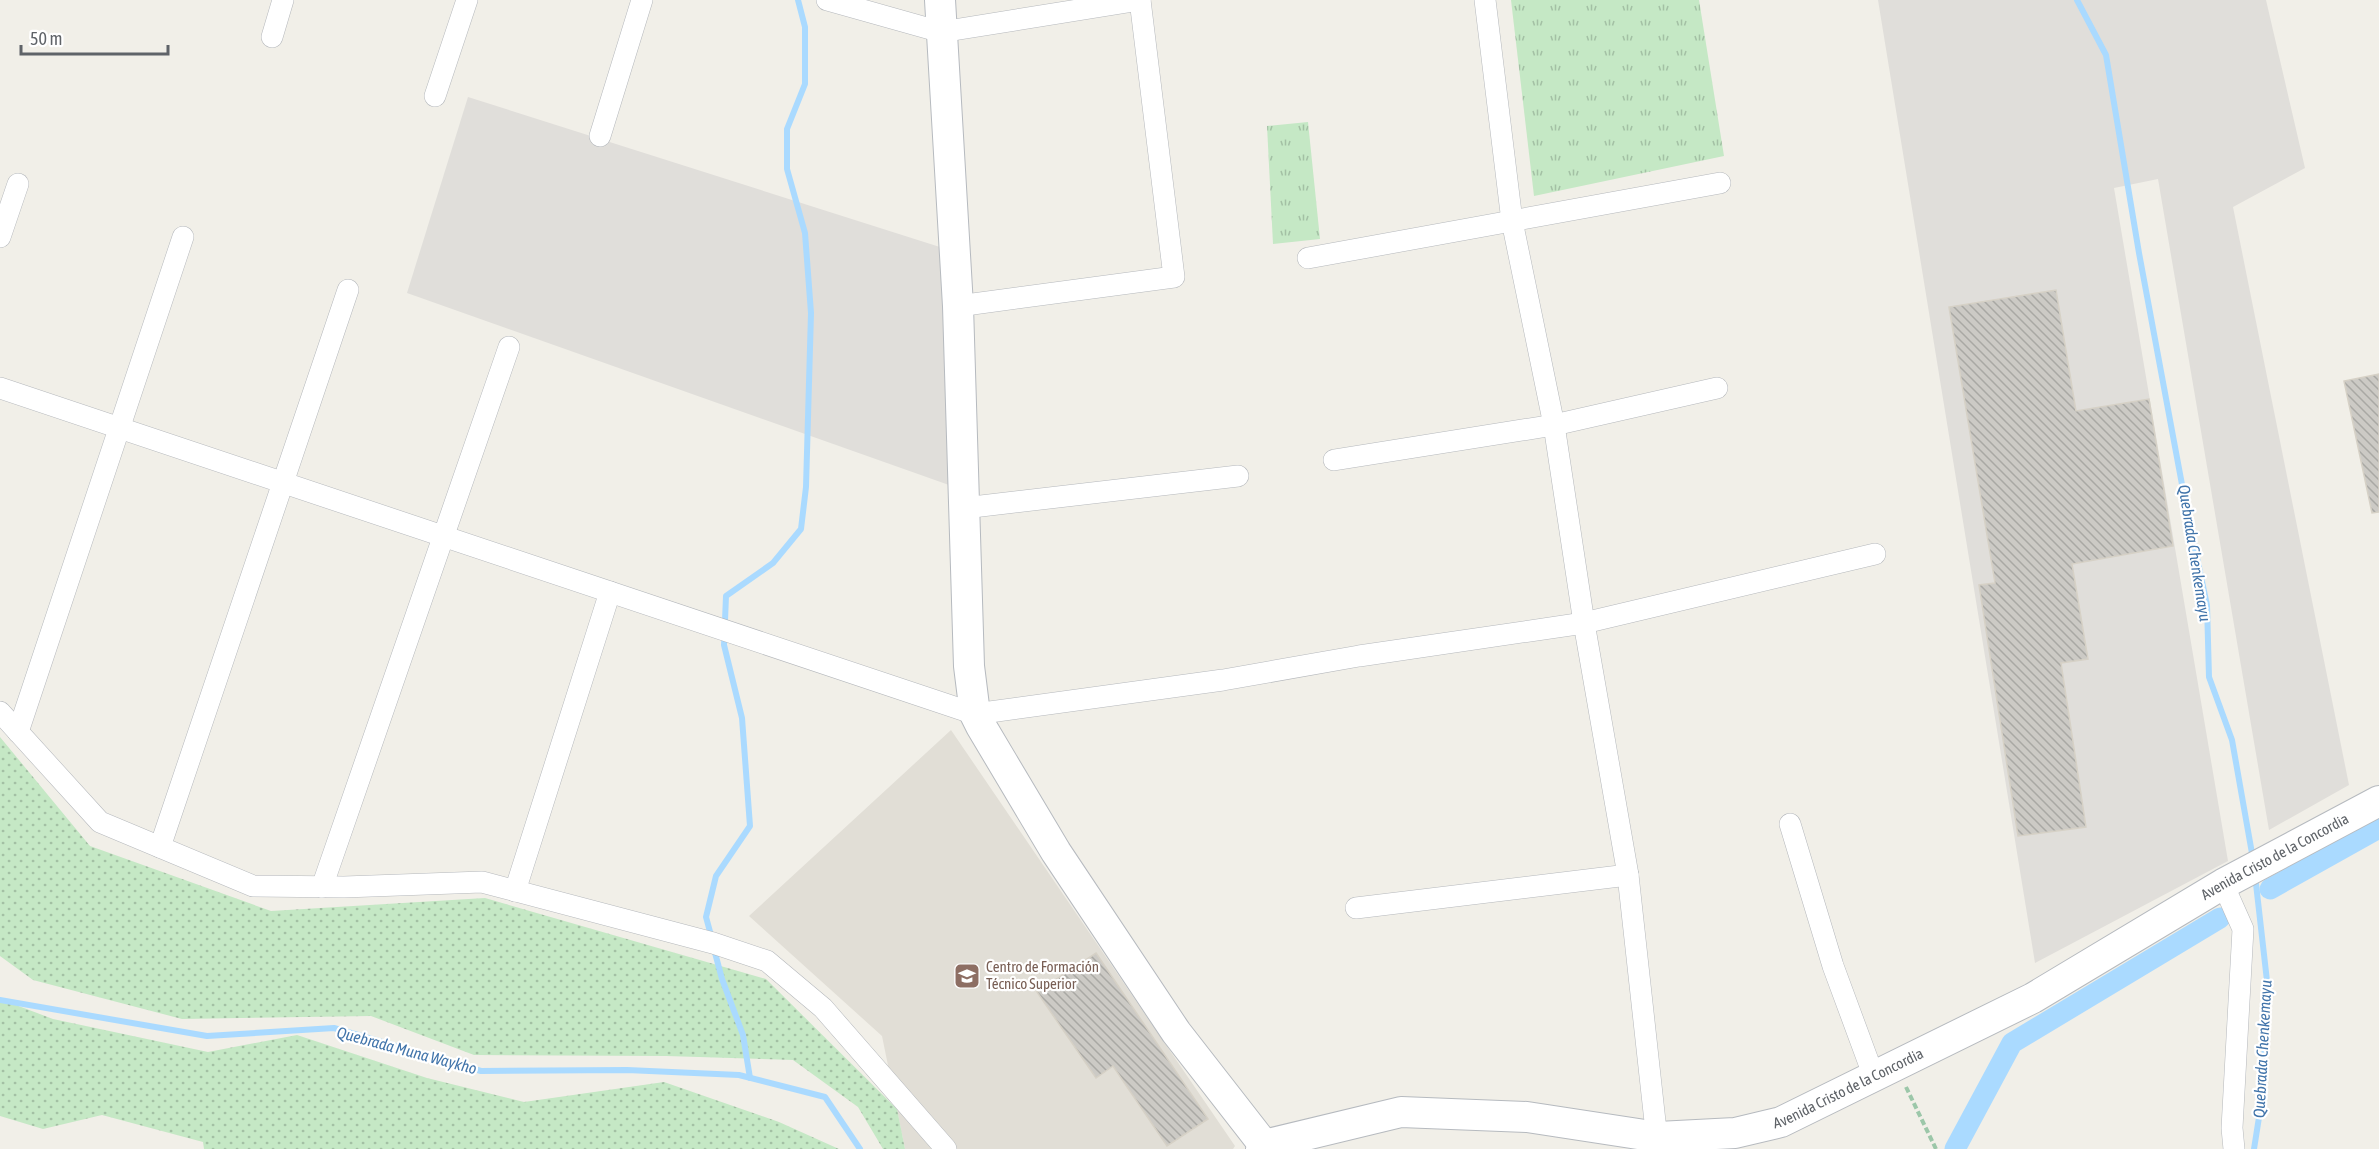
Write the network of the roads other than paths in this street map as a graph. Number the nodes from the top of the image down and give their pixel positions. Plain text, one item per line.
1 (283, 0) edge
2 (466, 0) edge
3 (642, 0) edge
4 (827, 0) edge
5 (940, 0) edge
6 (1485, 0) edge
7 (941, 32) junction
8 (272, 37) dead end
9 (435, 96) dead end
10 (600, 136) dead end
11 (1720, 183) dead end
12 (18, 184) dead end
13 (1512, 221) junction
14 (0, 237) edge
15 (183, 237) dead end
16 (1308, 258) dead end
17 (348, 290) dead end
18 (958, 306) junction
19 (509, 347) dead end
20 (0, 388) edge
21 (1717, 388) dead end
22 (1554, 425) junction
23 (119, 428) junction
24 (1334, 460) dead end
25 (1238, 476) dead end
26 (283, 482) junction
27 (964, 508) junction
28 (444, 536) junction
29 (1875, 554) dead end
30 (610, 592) junction
31 (1584, 624) junction
32 (0, 712) edge
33 (975, 714) junction
34 (18, 732) junction
35 (2379, 801) edge
36 (1790, 824) dead end
37 (160, 847) junction
38 (1628, 875) junction
39 (2228, 882) junction
40 (322, 887) junction
41 (515, 891) junction
42 (1356, 908) dead end
43 (1885, 1072) junction
44 (1650, 1145) edge
45 (1263, 1147) edge
46 (946, 1149) edge
47 (2234, 1149) edge

1 - 8 street
2 - 9 street
3 - 10 street
4 - 7 street
5 - 7 street
6 - 13 street
7 - 18 street
7 - 18 street
11 - 13 street
12 - 14 street
13 - 16 street
13 - 22 street
15 - 23 street
17 - 26 street
18 - 27 street
19 - 28 street
20 - 23 street
21 - 22 street
22 - 24 street
22 - 31 street
23 - 26 street
23 - 34 street
25 - 27 street
26 - 28 street
26 - 37 street
27 - 33 street
28 - 30 street
28 - 40 street
29 - 31 street
30 - 33 street
30 - 41 street
31 - 33 street
31 - 38 street
32 - 34 street
33 - 45 street
34 - 37 street
35 - 39 street, Avenida Cristo de la Concordia
36 - 43 street
37 - 40 street
38 - 42 street
38 - 44 street
39 - 43 street, Avenida Cristo de la Concordia
39 - 47 street
40 - 41 street
41 - 46 street
43 - 44 street, Avenida Cristo de la Concordia
44 - 45 street, Avenida Cristo de la Concordia

